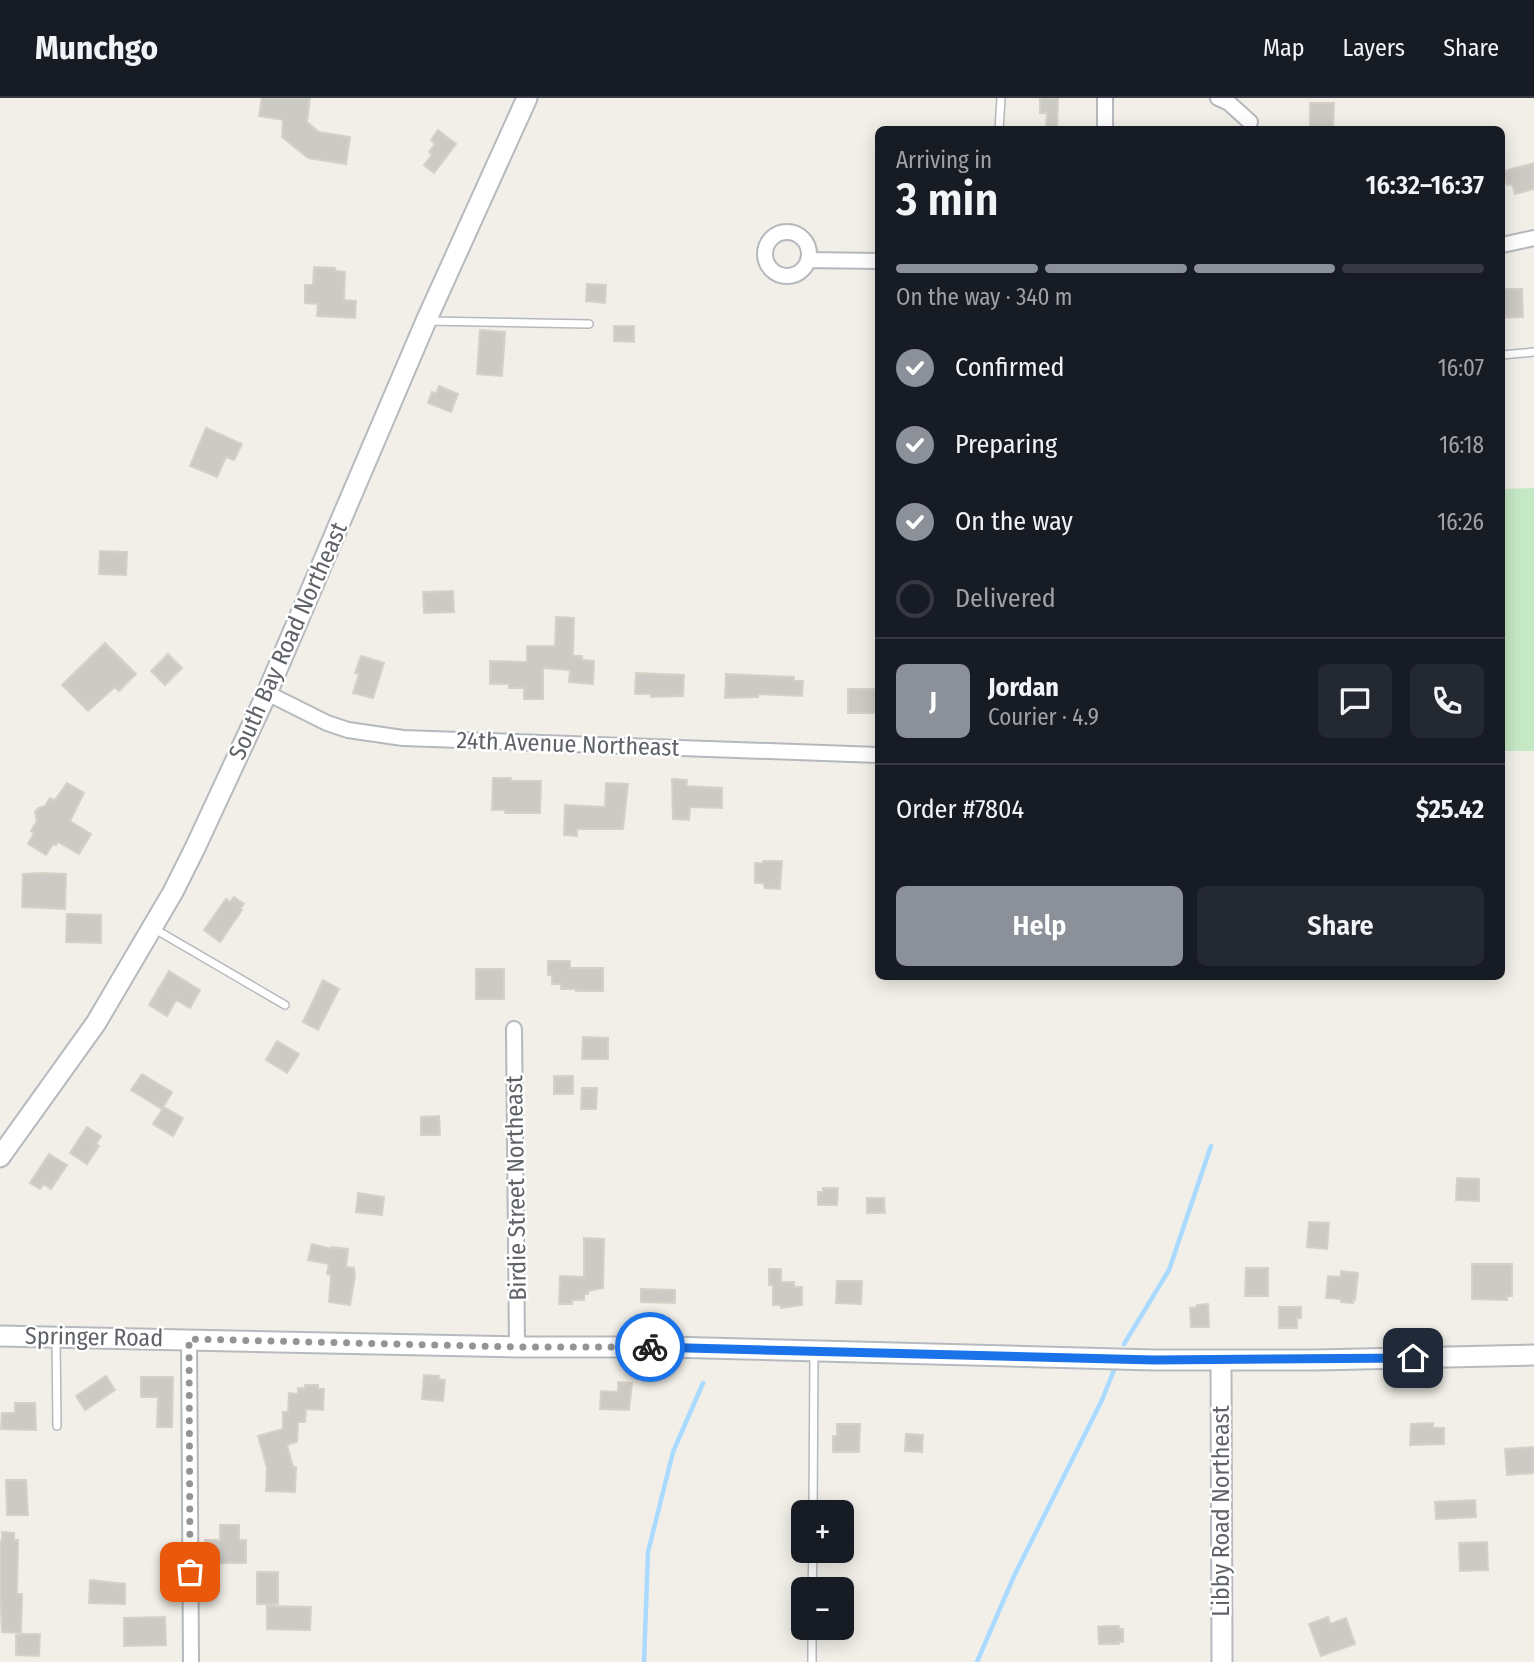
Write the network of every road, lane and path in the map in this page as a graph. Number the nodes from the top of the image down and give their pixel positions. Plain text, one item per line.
1 (527, 98) edge
2 (1001, 98) edge
3 (1105, 98) edge
4 (1218, 98) edge
5 (1250, 121) dead end
6 (999, 126) edge
7 (1105, 126) edge
8 (1534, 238) edge
9 (1505, 244) edge
10 (808, 260) dead end
11 (875, 261) edge
12 (426, 321) junction
13 (589, 324) dead end
14 (1534, 352) edge
15 (1505, 355) edge
16 (267, 693) junction
17 (875, 755) edge
18 (152, 928) junction
19 (285, 1005) dead end
20 (514, 1029) dead end
21 (0, 1157) edge
22 (0, 1336) edge
23 (56, 1337) junction
24 (189, 1339) junction
25 (517, 1347) junction
26 (814, 1351) junction
27 (1534, 1355) edge
28 (1221, 1360) junction
29 (57, 1426) dead end
30 (813, 1500) edge
31 (812, 1640) edge
32 (191, 1662) edge
33 (811, 1662) edge
34 (1222, 1662) edge

1 - 12 street, South Bay Road Northeast
2 - 6 lane
3 - 7 street
4 - 5 street
8 - 9 street
10 - 11 street
12 - 13 lane
12 - 16 street, South Bay Road Northeast
14 - 15 lane
16 - 17 street, 24th Avenue Northeast
16 - 18 street, South Bay Road Northeast
18 - 19 lane
18 - 21 street, South Bay Road Northeast
20 - 25 street, Birdie Street Northeast
22 - 23 street, Springer Road
23 - 24 street, Springer Road
23 - 29 lane
24 - 25 street, Springer Road
24 - 32 street
25 - 26 street, Springer Road
26 - 28 street, Springer Road
26 - 30 lane
27 - 28 street, Springer Road
28 - 34 street, Libby Road Northeast
31 - 33 lane

